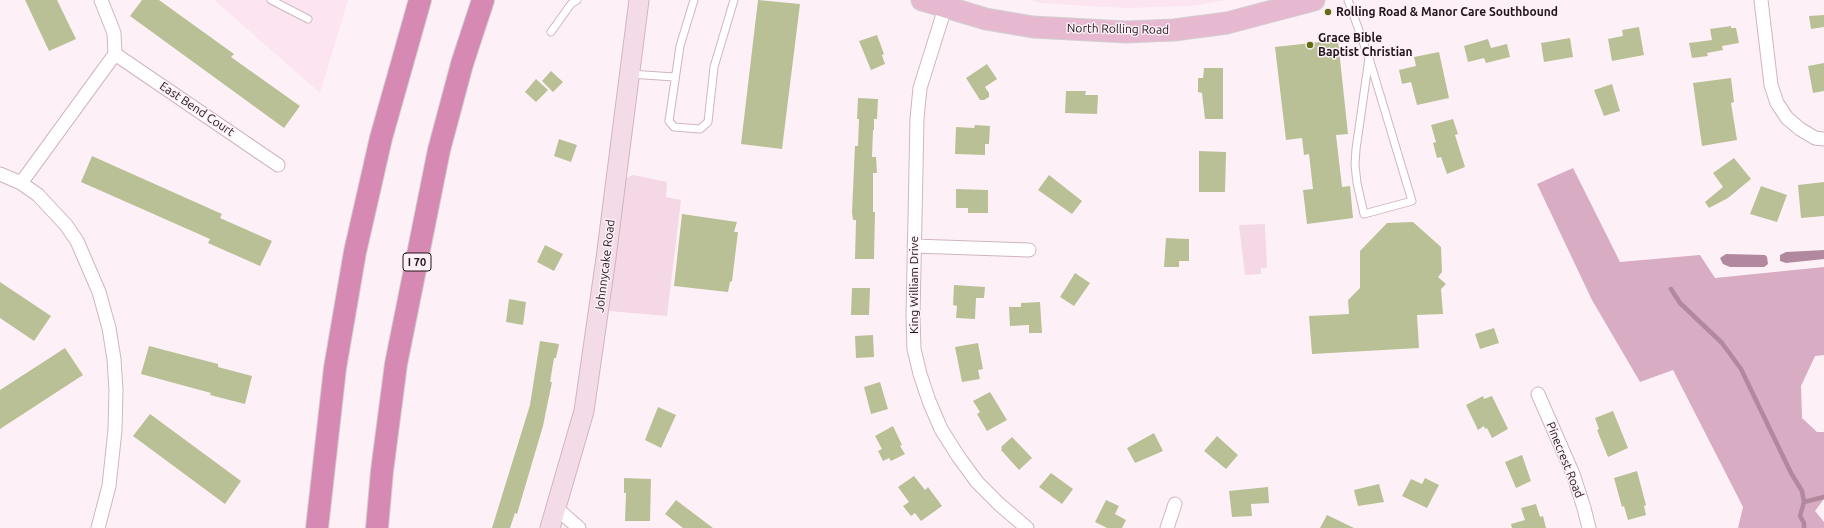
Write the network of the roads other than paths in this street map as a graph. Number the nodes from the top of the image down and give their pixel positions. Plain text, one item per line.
1 (101, 0) edge
2 (271, 0) edge
3 (420, 0) edge
4 (483, 0) edge
5 (577, 0) edge
6 (639, 0) edge
7 (694, 0) edge
8 (734, 0) edge
9 (922, 0) edge
10 (1314, 0) edge
11 (1348, 0) edge
12 (1761, 0) edge
13 (945, 8) junction
14 (308, 19) dead end
15 (551, 32) dead end
16 (115, 54) junction
17 (1369, 58) junction
18 (629, 74) junction
19 (674, 77) junction
20 (1824, 139) edge
21 (278, 165) dead end
22 (0, 174) edge
23 (21, 184) junction
24 (914, 246) junction
25 (1029, 250) dead end
26 (1538, 394) dead end
27 (1175, 504) dead end
28 (556, 508) junction
29 (98, 528) edge
30 (316, 528) edge
31 (377, 528) edge
32 (550, 528) edge
33 (578, 528) edge
34 (1028, 528) edge
35 (1167, 528) edge
36 (1589, 528) edge

1 - 16 street
2 - 14 lane
3 - 30 highway
4 - 31 highway, I 70
5 - 15 lane
6 - 18 street, Johnnycake Road
7 - 19 lane
8 - 19 lane
9 - 13 main road, North Rolling Road
10 - 13 main road, North Rolling Road
11 - 17 lane
12 - 20 street
13 - 24 street, King William Drive
16 - 21 street, East Bend Court
16 - 23 street
17 - 17 lane
18 - 19 lane
18 - 28 street, Johnnycake Road
22 - 23 street
23 - 29 street
24 - 25 street
24 - 34 street, King William Drive
26 - 36 street, Pinecrest Road
27 - 35 street
28 - 32 street, Johnnycake Road
28 - 33 street

